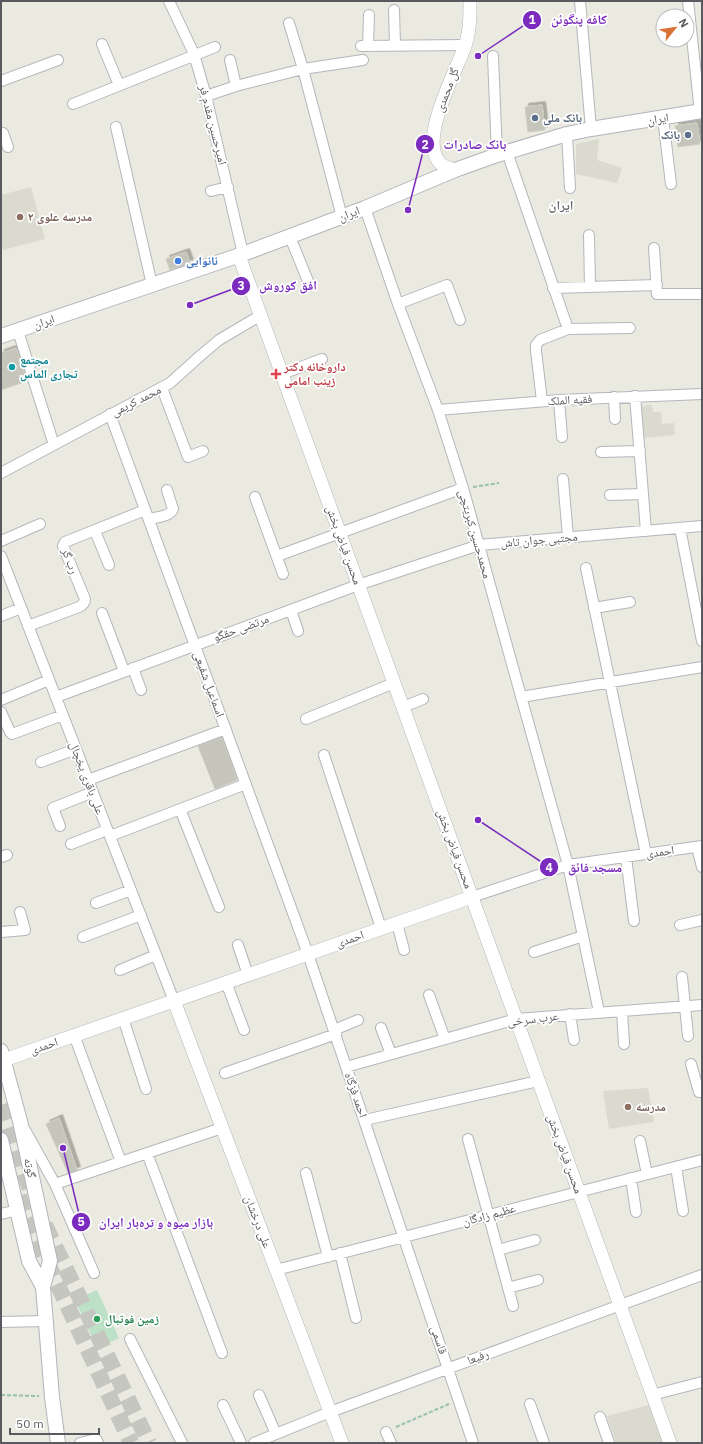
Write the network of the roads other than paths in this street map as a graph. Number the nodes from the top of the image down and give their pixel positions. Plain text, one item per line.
1 (470, 1) edge
2 (580, 1) edge
3 (688, 1) edge
4 (171, 2) edge
5 (394, 10) dead end
6 (369, 15) dead end
7 (290, 23) dead end
8 (102, 44) dead end
9 (395, 45) junction
10 (465, 45) junction
11 (215, 46) dead end
12 (194, 54) junction
13 (493, 56) dead end
14 (58, 60) dead end
15 (230, 60) dead end
16 (362, 60) dead end
17 (304, 69) junction
18 (1, 81) edge
19 (118, 85) junction
20 (236, 86) junction
21 (206, 96) junction
22 (73, 104) dead end
23 (701, 112) edge
24 (663, 118) junction
25 (116, 127) dead end
26 (591, 129) junction
27 (1, 134) edge
28 (567, 134) junction
29 (8, 147) dead end
30 (502, 153) junction
31 (455, 170) junction
32 (671, 184) dead end
33 (228, 188) junction
34 (570, 188) dead end
35 (211, 190) dead end
36 (365, 208) junction
37 (342, 217) junction
38 (589, 235) dead end
39 (290, 237) junction
40 (654, 248) dead end
41 (241, 255) junction
42 (152, 285) junction
43 (657, 285) junction
44 (310, 286) dead end
45 (590, 286) junction
46 (553, 288) junction
47 (702, 294) edge
48 (398, 304) junction
49 (261, 315) junction
50 (460, 320) dead end
51 (630, 328) dead end
52 (568, 329) junction
53 (18, 330) junction
54 (1, 336) edge
55 (322, 359) dead end
56 (282, 374) junction
57 (162, 388) junction
58 (702, 394) edge
59 (635, 396) junction
60 (614, 397) junction
61 (559, 400) junction
62 (542, 401) junction
63 (438, 410) junction
64 (110, 414) junction
65 (615, 419) dead end
66 (562, 437) dead end
67 (54, 445) junction
68 (203, 451) dead end
69 (640, 451) junction
70 (601, 452) dead end
71 (1, 473) edge
72 (563, 479) dead end
73 (463, 488) junction
74 (167, 490) dead end
75 (643, 494) junction
76 (610, 495) dead end
77 (255, 497) dead end
78 (147, 514) junction
79 (40, 524) dead end
80 (702, 526) edge
81 (680, 528) junction
82 (95, 530) junction
83 (646, 531) junction
84 (340, 533) junction
85 (568, 537) junction
86 (1, 541) edge
87 (479, 545) junction
88 (1, 556) edge
89 (277, 556) junction
90 (109, 565) dead end
91 (586, 568) dead end
92 (283, 574) dead end
93 (358, 585) junction
94 (630, 602) dead end
95 (21, 608) junction
96 (594, 608) junction
97 (291, 610) junction
98 (102, 613) dead end
99 (1, 616) edge
100 (28, 626) junction
101 (298, 631) dead end
102 (702, 641) edge
103 (195, 645) junction
104 (702, 667) edge
105 (128, 670) junction
106 (49, 680) junction
107 (610, 682) junction
108 (394, 683) junction
109 (141, 690) dead end
110 (521, 696) junction
111 (56, 697) junction
112 (423, 699) dead end
113 (1, 700) edge
114 (403, 707) junction
115 (1, 712) edge
116 (63, 715) junction
117 (306, 719) dead end
118 (226, 729) junction
119 (76, 749) junction
120 (324, 755) dead end
121 (42, 762) dead end
122 (88, 780) junction
123 (246, 784) junction
124 (93, 792) junction
125 (180, 809) junction
126 (60, 826) dead end
127 (109, 833) junction
128 (72, 844) dead end
129 (700, 846) edge
130 (646, 854) junction
131 (626, 857) junction
132 (568, 865) junction
133 (702, 867) edge
134 (131, 890) junction
135 (472, 897) junction
136 (96, 903) dead end
137 (219, 907) dead end
138 (20, 912) dead end
139 (140, 915) junction
140 (702, 920) edge
141 (634, 921) dead end
142 (397, 923) junction
143 (680, 925) dead end
144 (382, 928) junction
145 (1, 932) edge
146 (583, 936) junction
147 (83, 937) dead end
148 (238, 945) dead end
149 (404, 950) dead end
150 (534, 952) dead end
151 (308, 954) junction
152 (156, 955) junction
153 (120, 970) dead end
154 (248, 975) junction
155 (682, 977) dead end
156 (226, 982) junction
157 (429, 996) dead end
158 (174, 1001) junction
159 (702, 1005) edge
160 (685, 1006) junction
161 (622, 1010) junction
162 (599, 1012) junction
163 (570, 1014) junction
164 (123, 1018) junction
165 (516, 1019) junction
166 (358, 1020) dead end
167 (382, 1028) dead end
168 (244, 1030) dead end
169 (335, 1032) junction
170 (74, 1035) junction
171 (688, 1036) dead end
172 (445, 1039) junction
173 (574, 1040) dead end
174 (624, 1044) dead end
175 (391, 1054) junction
176 (3, 1055) edge
177 (691, 1064) dead end
178 (346, 1067) junction
179 (225, 1072) dead end
180 (538, 1081) junction
181 (146, 1089) dead end
182 (702, 1092) edge
183 (365, 1120) junction
184 (20, 1121) junction
185 (222, 1128) junction
186 (468, 1139) dead end
187 (1, 1140) edge
188 (640, 1141) dead end
189 (147, 1153) junction
190 (702, 1160) edge
191 (121, 1162) junction
192 (676, 1167) junction
193 (306, 1173) dead end
194 (647, 1174) junction
195 (631, 1178) junction
196 (55, 1184) junction
197 (579, 1192) junction
198 (18, 1210) junction
199 (683, 1211) dead end
200 (636, 1212) dead end
201 (1, 1214) edge
202 (488, 1215) junction
203 (404, 1237) junction
204 (535, 1240) dead end
205 (498, 1250) junction
206 (340, 1253) junction
207 (328, 1257) junction
208 (276, 1270) junction
209 (94, 1273) dead end
210 (702, 1275) edge
211 (538, 1280) dead end
212 (43, 1287) junction
213 (508, 1288) junction
214 (620, 1305) junction
215 (513, 1306) dead end
216 (356, 1318) dead end
217 (45, 1321) junction
218 (1, 1322) edge
219 (130, 1339) dead end
220 (222, 1353) dead end
221 (448, 1368) junction
222 (702, 1382) edge
223 (259, 1395) dead end
224 (652, 1395) junction
225 (530, 1404) dead end
226 (223, 1405) dead end
227 (330, 1412) junction
228 (600, 1417) dead end
229 (386, 1432) road end
230 (276, 1434) junction
231 (58, 1443) edge
232 (80, 1443) edge
233 (98, 1443) edge
234 (182, 1443) edge
235 (241, 1443) edge
236 (254, 1443) edge
237 (342, 1443) edge
238 (390, 1443) edge
239 (473, 1443) edge
240 (544, 1443) edge
241 (609, 1443) edge
242 (670, 1443) edge

1 - 10 street, گل محمدی
2 - 26 street
3 - 23 street
4 - 12 street, امیرحسین مقدم فر
5 - 9 street
6 - 9 street
7 - 17 street
8 - 19 street
9 - 10 street
10 - 31 street, گل محمدی
11 - 12 street
12 - 19 street
12 - 21 street, امیرحسین مقدم فر
13 - 30 street
14 - 18 street
15 - 20 street
16 - 17 street
17 - 20 street
17 - 37 street
19 - 22 street
20 - 21 street
21 - 33 street, امیرحسین مقدم فر
23 - 24 main road, ایران
24 - 26 main road, ایران
24 - 32 street
25 - 42 street
26 - 28 main road, ایران
27 - 29 street
28 - 30 main road, ایران
28 - 34 street
30 - 31 main road, ایران
30 - 46 street
31 - 36 main road, ایران
33 - 35 street
33 - 41 street, امیرحسین مقدم فر
36 - 37 main road, ایران
36 - 48 street, محمدحسین کبریتچی
37 - 39 main road, ایران
38 - 45 street
39 - 41 main road, ایران
39 - 44 street
40 - 43 street
41 - 42 main road, ایران
41 - 49 street, محسن فیاض بخش
42 - 53 main road, ایران
43 - 45 street
43 - 47 street
45 - 46 street
46 - 52 street
48 - 50 street
48 - 63 street, محمدحسین کبریتچی
49 - 56 street, محسن فیاض بخش
49 - 57 street, محمد کریمی
51 - 52 street
52 - 62 street
53 - 54 main road, ایران
53 - 67 street
55 - 56 street
56 - 84 street, محسن فیاض بخش
57 - 64 street, محمد کریمی
57 - 68 street
58 - 59 street, فقیه الملک
59 - 60 street, فقیه الملک
59 - 69 street
60 - 61 street, فقیه الملک
60 - 65 street
61 - 62 street, فقیه الملک
61 - 66 street
62 - 63 street, فقیه الملک
63 - 73 street, محمدحسین کبریتچی
64 - 67 street, محمد کریمی
64 - 78 street, اسماعیل شفیعی
67 - 71 street, محمد کریمی
69 - 70 street
69 - 75 street
72 - 85 street
73 - 84 street
73 - 87 street, محمدحسین کبریتچی
74 - 78 street, رب گر
75 - 76 street
75 - 83 street
77 - 89 street
78 - 82 street, رب گر
78 - 103 street, اسماعیل شفیعی
79 - 86 street
80 - 81 street, مجتبی جوان تاش
81 - 83 street, مجتبی جوان تاش
81 - 102 street
82 - 90 street
82 - 100 street, رب گر
83 - 85 street, مجتبی جوان تاش
84 - 89 street
84 - 93 street, محسن فیاض بخش
85 - 87 street, مجتبی جوان تاش
87 - 93 street, مجتبی جوان تاش
87 - 110 street, محمدحسین کبریتچی
88 - 95 street, علی باقری یخچال
89 - 92 street
91 - 96 street
93 - 97 street, مرتضی حقگو
93 - 108 street, محسن فیاض بخش
94 - 96 street
95 - 99 street
95 - 100 street, علی باقری یخچال
96 - 107 street
97 - 101 street
97 - 103 street, مرتضی حقگو
98 - 105 street
100 - 106 street, علی باقری یخچال
103 - 105 street, مرتضی حقگو
103 - 118 street, اسماعیل شفیعی
104 - 107 street
105 - 109 street
105 - 111 street, مرتضی حقگو
106 - 111 street, علی باقری یخچال
106 - 113 street
107 - 110 street
107 - 130 street
108 - 114 street, محسن فیاض بخش
108 - 117 street
110 - 132 street, محمدحسین کبریتچی
111 - 116 street, علی باقری یخچال
112 - 114 street
114 - 135 street, محسن فیاض بخش
115 - 116 street
116 - 119 street, علی باقری یخچال
118 - 122 street
118 - 123 street, اسماعیل شفیعی
119 - 121 street
119 - 122 street, علی باقری یخچال
120 - 144 street
122 - 124 street, علی باقری یخچال
123 - 125 street
123 - 151 street, اسماعیل شفیعی
124 - 126 street
124 - 127 street, علی باقری یخچال
125 - 127 street
125 - 137 street
127 - 128 street
127 - 134 street, علی باقری یخچال
129 - 130 street, احمدی
129 - 133 street
130 - 131 street, احمدی
131 - 132 street, احمدی
131 - 141 street
132 - 135 street, احمدی
132 - 146 street, محمدحسین کبریتچی
134 - 136 street
134 - 139 street, علی باقری یخچال
135 - 142 street, احمدی
135 - 165 street, محسن فیاض بخش
138 - 145 street
139 - 147 street
139 - 152 street, علی باقری یخچال
140 - 143 street
142 - 144 street, احمدی
142 - 149 street
144 - 151 street, احمدی
146 - 150 street
146 - 162 street, محمدحسین کبریتچی
148 - 154 street
151 - 154 street, احمدی
151 - 169 street, احمد فزگاه
152 - 153 street
152 - 158 street, علی باقری یخچال
154 - 156 street, احمدی
155 - 160 street
156 - 158 street, احمدی
156 - 168 street
157 - 172 street
158 - 164 street, احمدی
158 - 185 street, علی درخشان
159 - 160 street, عرب سرخی
160 - 161 street, عرب سرخی
160 - 171 street
161 - 162 street, عرب سرخی
161 - 174 street
162 - 163 street, عرب سرخی
163 - 165 street, عرب سرخی
163 - 173 street
164 - 170 street, احمدی
164 - 181 street
165 - 172 street, عرب سرخی
165 - 180 street, محسن فیاض بخش
166 - 169 street
167 - 175 street
169 - 178 street, احمد فزگاه
169 - 179 street
170 - 176 street, احمدی
170 - 191 street
172 - 175 street, عرب سرخی
175 - 178 street, عرب سرخی
176 - 184 main road, گوته
177 - 182 street
178 - 183 street, احمد فزگاه
180 - 183 street
180 - 197 street, محسن فیاض بخش
183 - 203 street, احمد فزگاه
184 - 196 street
184 - 212 main road, گوته
185 - 189 street
185 - 208 street, علی درخشان
186 - 202 street
187 - 198 main road, گوته
188 - 194 street
189 - 191 street
189 - 220 street
190 - 192 street, عظیم زادگان
191 - 196 street
192 - 194 street, عظیم زادگان
192 - 199 street
193 - 207 street
194 - 195 street, عظیم زادگان
195 - 197 street, عظیم زادگان
195 - 200 street
196 - 209 street
197 - 202 street, عظیم زادگان
197 - 214 street, محسن فیاض بخش
198 - 201 street
198 - 212 main road, گوته
202 - 203 street, عظیم زادگان
202 - 205 street
203 - 206 street, عظیم زادگان
203 - 221 street, قاسمی
204 - 205 street
205 - 213 street
206 - 207 street, عظیم زادگان
206 - 216 street
207 - 208 street, عظیم زادگان
208 - 227 street, علی درخشان
210 - 214 street, رفیعا
211 - 213 street
212 - 217 main road, گوته
213 - 215 street
214 - 221 street, رفیعا
214 - 224 street, محسن فیاض بخش
217 - 218 street
217 - 231 main road, گوته
219 - 234 street
221 - 227 street, رفیعا
221 - 239 street, قاسمی
222 - 224 street
223 - 230 street
224 - 242 street, محسن فیاض بخش
225 - 240 street
226 - 235 street
227 - 230 street, رفیعا
227 - 237 street, علی درخشان
228 - 241 street
229 - 238 street
230 - 236 street, رفیعا
232 - 233 street

